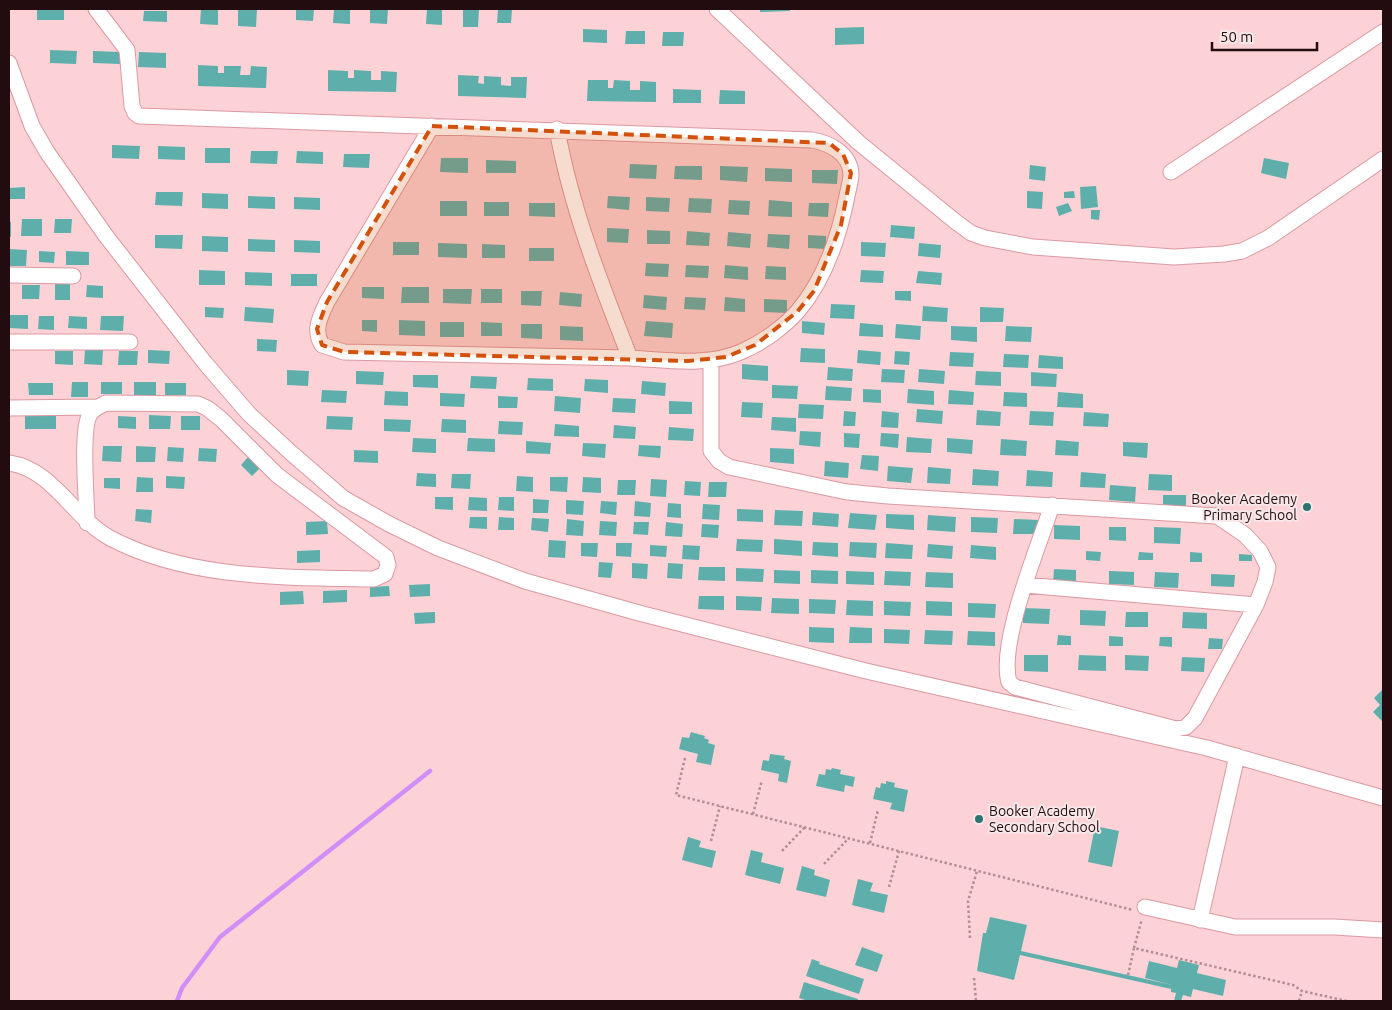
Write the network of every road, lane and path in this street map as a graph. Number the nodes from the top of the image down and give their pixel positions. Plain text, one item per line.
1 (96, 9) edge
2 (717, 9) edge
3 (1383, 32) edge
4 (9, 63) edge
5 (432, 126) junction
6 (557, 130) junction
7 (1383, 159) edge
8 (1171, 172) dead end
9 (9, 275) edge
10 (73, 276) dead end
11 (9, 342) edge
12 (130, 342) dead end
13 (630, 358) junction
14 (711, 360) junction
15 (97, 407) junction
16 (9, 408) edge
17 (9, 463) edge
18 (1052, 505) junction
19 (87, 523) junction
20 (1025, 585) junction
21 (1256, 605) junction
22 (1237, 756) junction
23 (685, 758) dead end
24 (762, 780) dead end
25 (1383, 798) edge
26 (720, 806) junction
27 (878, 810) dead end
28 (753, 814) junction
29 (805, 827) junction
30 (849, 838) junction
31 (711, 841) dead end
32 (869, 843) junction
33 (782, 851) dead end
34 (898, 851) junction
35 (824, 864) dead end
36 (977, 871) junction
37 (889, 887) dead end
38 (1141, 910) junction
39 (1200, 920) junction
40 (1383, 930) edge
41 (970, 938) dead end
42 (1134, 948) junction
43 (1128, 975) dead end
44 (974, 978) dead end
45 (1302, 991) junction
46 (976, 1001) edge
47 (1299, 1001) edge
48 (1347, 1001) edge

1 - 5 street
2 - 7 street
3 - 8 street
4 - 22 street
5 - 6 street
5 - 13 street
6 - 13 street
6 - 14 street
9 - 10 street
11 - 12 street
13 - 14 street
14 - 18 street
15 - 16 street
15 - 19 street
15 - 19 street
17 - 19 street
18 - 20 street
18 - 21 street
20 - 21 street
20 - 21 street
22 - 25 street
22 - 39 street
23 - 26 path
24 - 28 path
26 - 28 path
26 - 31 path
27 - 32 path
28 - 29 path
29 - 30 path
29 - 33 path
30 - 32 path
30 - 35 path
32 - 34 path
34 - 36 path
34 - 37 path
36 - 38 path
36 - 41 path
38 - 39 street
38 - 42 path
39 - 40 street
42 - 43 path
42 - 45 path
44 - 46 path
45 - 47 path
45 - 48 path

